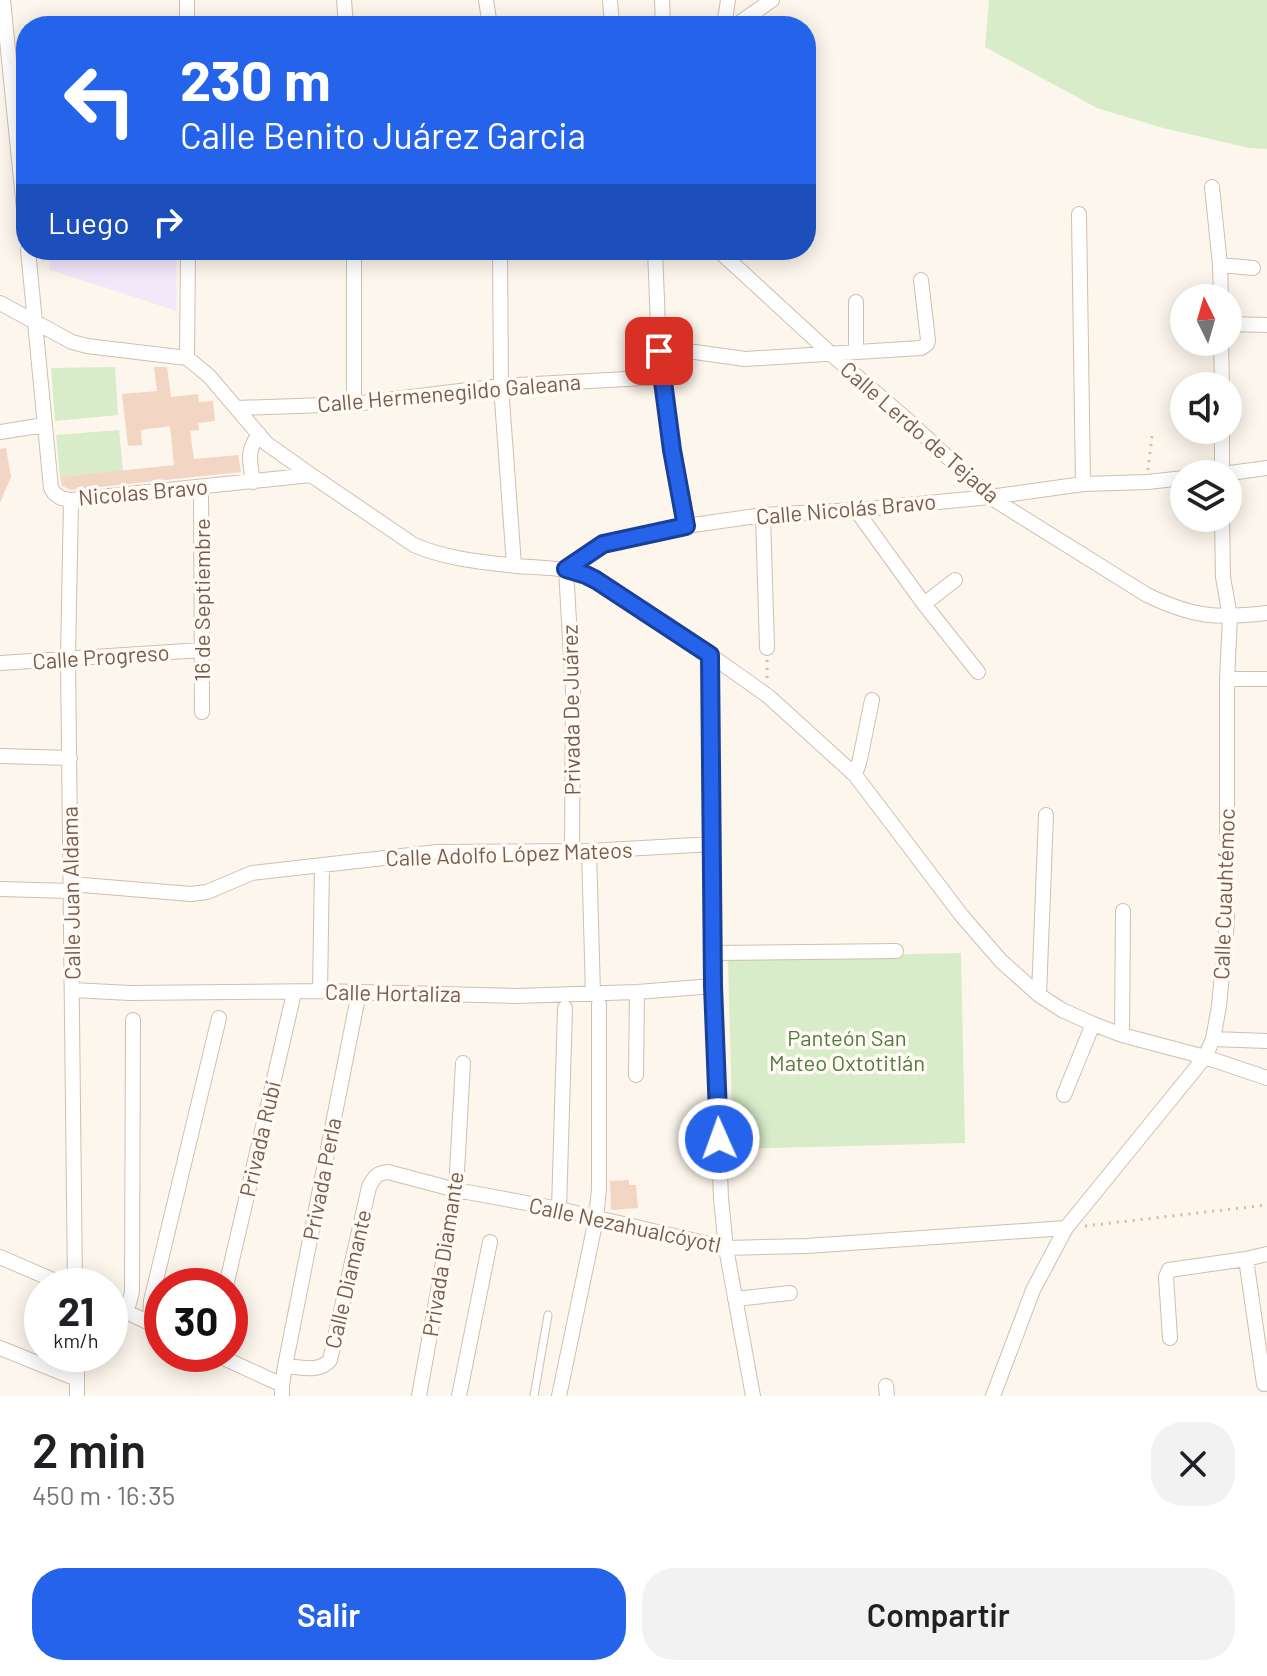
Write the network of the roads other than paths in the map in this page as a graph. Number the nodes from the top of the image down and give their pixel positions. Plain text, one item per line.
1 (3, 0) edge
2 (772, 0) edge
3 (749, 16) edge
4 (16, 92) edge
5 (1212, 187) dead end
6 (1079, 214) dead end
7 (29, 260) edge
8 (188, 260) edge
9 (354, 260) edge
10 (500, 260) edge
11 (655, 260) edge
12 (729, 260) edge
13 (1220, 265) junction
14 (1253, 268) dead end
15 (921, 280) dead end
16 (1221, 284) edge
17 (856, 302) dead end
18 (0, 303) edge
19 (36, 321) junction
20 (1242, 324) edge
21 (1267, 325) edge
22 (659, 351) junction
23 (856, 351) junction
24 (831, 354) junction
25 (187, 358) junction
26 (663, 377) junction
27 (501, 386) junction
28 (354, 404) junction
29 (236, 408) junction
30 (44, 425) junction
31 (0, 432) edge
32 (259, 434) junction
33 (1267, 468) edge
34 (1242, 471) edge
35 (311, 475) junction
36 (1170, 480) edge
37 (253, 482) junction
38 (1083, 484) junction
39 (201, 487) junction
40 (990, 497) junction
41 (71, 500) junction
42 (856, 510) junction
43 (763, 515) junction
44 (686, 526) junction
45 (1222, 532) edge
46 (514, 565) junction
47 (566, 569) junction
48 (955, 580) dead end
49 (924, 604) junction
50 (1267, 613) edge
51 (1230, 617) junction
52 (767, 648) road end
53 (202, 650) junction
54 (710, 655) junction
55 (68, 659) junction
56 (0, 663) edge
57 (978, 672) dead end
58 (1227, 679) junction
59 (1267, 679) edge
60 (872, 700) dead end
61 (202, 712) dead end
62 (0, 756) edge
63 (70, 758) junction
64 (855, 775) junction
65 (1046, 815) dead end
66 (713, 844) junction
67 (572, 851) junction
68 (589, 851) junction
69 (322, 866) junction
70 (71, 887) junction
71 (0, 889) edge
72 (1123, 911) dead end
73 (896, 951) dead end
74 (713, 953) junction
75 (713, 986) junction
76 (73, 990) junction
77 (320, 991) junction
78 (359, 992) junction
79 (637, 992) junction
80 (294, 993) junction
81 (1039, 995) junction
82 (596, 999) junction
83 (565, 1008) dead end
84 (219, 1018) dead end
85 (133, 1020) dead end
86 (1093, 1024) junction
87 (1122, 1035) junction
88 (1213, 1039) junction
89 (1267, 1041) edge
90 (1205, 1057) junction
91 (463, 1063) dead end
92 (636, 1075) dead end
93 (1267, 1078) edge
94 (1064, 1095) dead end
95 (380, 1172) joint
96 (456, 1190) junction
97 (559, 1209) junction
98 (596, 1219) junction
99 (1066, 1228) junction
100 (490, 1242) dead end
101 (726, 1248) junction
102 (1267, 1254) edge
103 (0, 1257) edge
104 (1246, 1259) junction
105 (25, 1268) edge
106 (75, 1268) edge
107 (159, 1268) edge
108 (230, 1268) edge
109 (790, 1293) dead end
110 (735, 1299) junction
111 (128, 1307) edge
112 (548, 1315) dead end
113 (1170, 1338) dead end
114 (0, 1348) edge
115 (285, 1366) junction
116 (77, 1372) edge
117 (248, 1372) edge
118 (77, 1379) junction
119 (1264, 1384) dead end
120 (282, 1390) edge
121 (77, 1396) edge
122 (419, 1396) edge
123 (459, 1396) edge
124 (534, 1396) edge
125 (559, 1396) edge
126 (753, 1396) edge
127 (993, 1396) edge

1 - 4 street
2 - 3 street
5 - 13 street
6 - 38 street
7 - 19 street
8 - 25 street
9 - 28 street
10 - 27 street
11 - 22 street
12 - 24 street, Calle Lerdo de Tejada
13 - 14 street
13 - 16 street
15 - 23 street
17 - 23 street
18 - 19 street
19 - 25 street
19 - 30 street, Nicolas Bravo
20 - 21 street
22 - 24 street
22 - 26 street
23 - 24 street
24 - 40 street, Calle Lerdo de Tejada
25 - 29 street
26 - 27 street, Calle Hermenegildo Galeana
26 - 44 street
27 - 28 street, Calle Hermenegildo Galeana
27 - 46 street
28 - 29 street, Calle Hermenegildo Galeana
29 - 32 street
30 - 31 street
30 - 41 street, Nicolas Bravo
32 - 35 street
32 - 37 street
33 - 34 street
35 - 37 street, Nicolas Bravo
35 - 46 street
36 - 38 street, Calle Nicolás Bravo
37 - 39 street, Nicolas Bravo
38 - 40 street, Calle Nicolás Bravo
39 - 41 street, Nicolas Bravo
39 - 53 street, 16 de Septiembre
40 - 42 street, Calle Nicolás Bravo
40 - 51 street, Calle Lerdo de Tejada
41 - 55 street, Calle Juan Aldama
42 - 43 street, Calle Nicolás Bravo
42 - 49 street
43 - 44 street, Calle Nicolás Bravo
43 - 52 street
44 - 47 street, Calle Nicolás Bravo
45 - 51 street, Calle Cuauhtémoc
46 - 47 street
47 - 54 street
47 - 67 street, Privada De Juárez
48 - 49 street
49 - 57 street
50 - 51 street, Calle Lerdo de Tejada
51 - 58 street, Calle Cuauhtémoc
53 - 55 street, Calle Progreso
53 - 61 street, 16 de Septiembre
54 - 64 street
54 - 66 street
55 - 56 street, Calle Progreso
55 - 63 street, Calle Juan Aldama
58 - 59 street
58 - 88 street, Calle Cuauhtémoc
60 - 64 street
62 - 63 street
63 - 70 street, Calle Juan Aldama
64 - 81 street
65 - 81 street
66 - 68 street, Calle Adolfo López Mateos
66 - 74 street
67 - 68 street, Calle Adolfo López Mateos
67 - 69 street, Calle Adolfo López Mateos
68 - 82 street
69 - 70 street, Calle Adolfo López Mateos
69 - 77 street
70 - 71 street, Calle Adolfo López Mateos
70 - 76 street, Calle Juan Aldama
72 - 87 street
73 - 74 street
74 - 75 street
75 - 79 street, Calle Hortaliza
75 - 101 street
76 - 80 street, Calle Hortaliza
76 - 106 street, Calle Juan Aldama
77 - 78 street, Calle Hortaliza
77 - 80 street, Calle Hortaliza
78 - 82 street, Calle Hortaliza
78 - 115 street, Privada Perla
79 - 82 street, Calle Hortaliza
79 - 92 street
80 - 108 street, Privada Rubí
81 - 86 street
82 - 98 street
83 - 97 street
84 - 107 street
85 - 111 street
86 - 87 street
86 - 94 street
87 - 90 street
88 - 89 street
88 - 90 street, Calle Cuauhtémoc
90 - 93 street
90 - 99 street, Calle Cuauhtémoc
91 - 96 street, Privada Diamante
95 - 96 street, Calle Nezahualcóyotl
95 - 115 street, Calle Diamante
96 - 97 street, Calle Nezahualcóyotl
96 - 122 street, Privada Diamante
97 - 98 street, Calle Nezahualcóyotl
98 - 101 street, Calle Nezahualcóyotl
98 - 125 street
99 - 101 street, Calle Nezahualcóyotl
99 - 127 street, Calle Cuauhtémoc
100 - 123 street
101 - 110 street
102 - 104 street
103 - 105 street
104 - 113 street
104 - 119 street
109 - 110 street
110 - 126 street
112 - 124 lane
114 - 118 street
115 - 120 street
116 - 118 street
117 - 120 street
118 - 121 street

